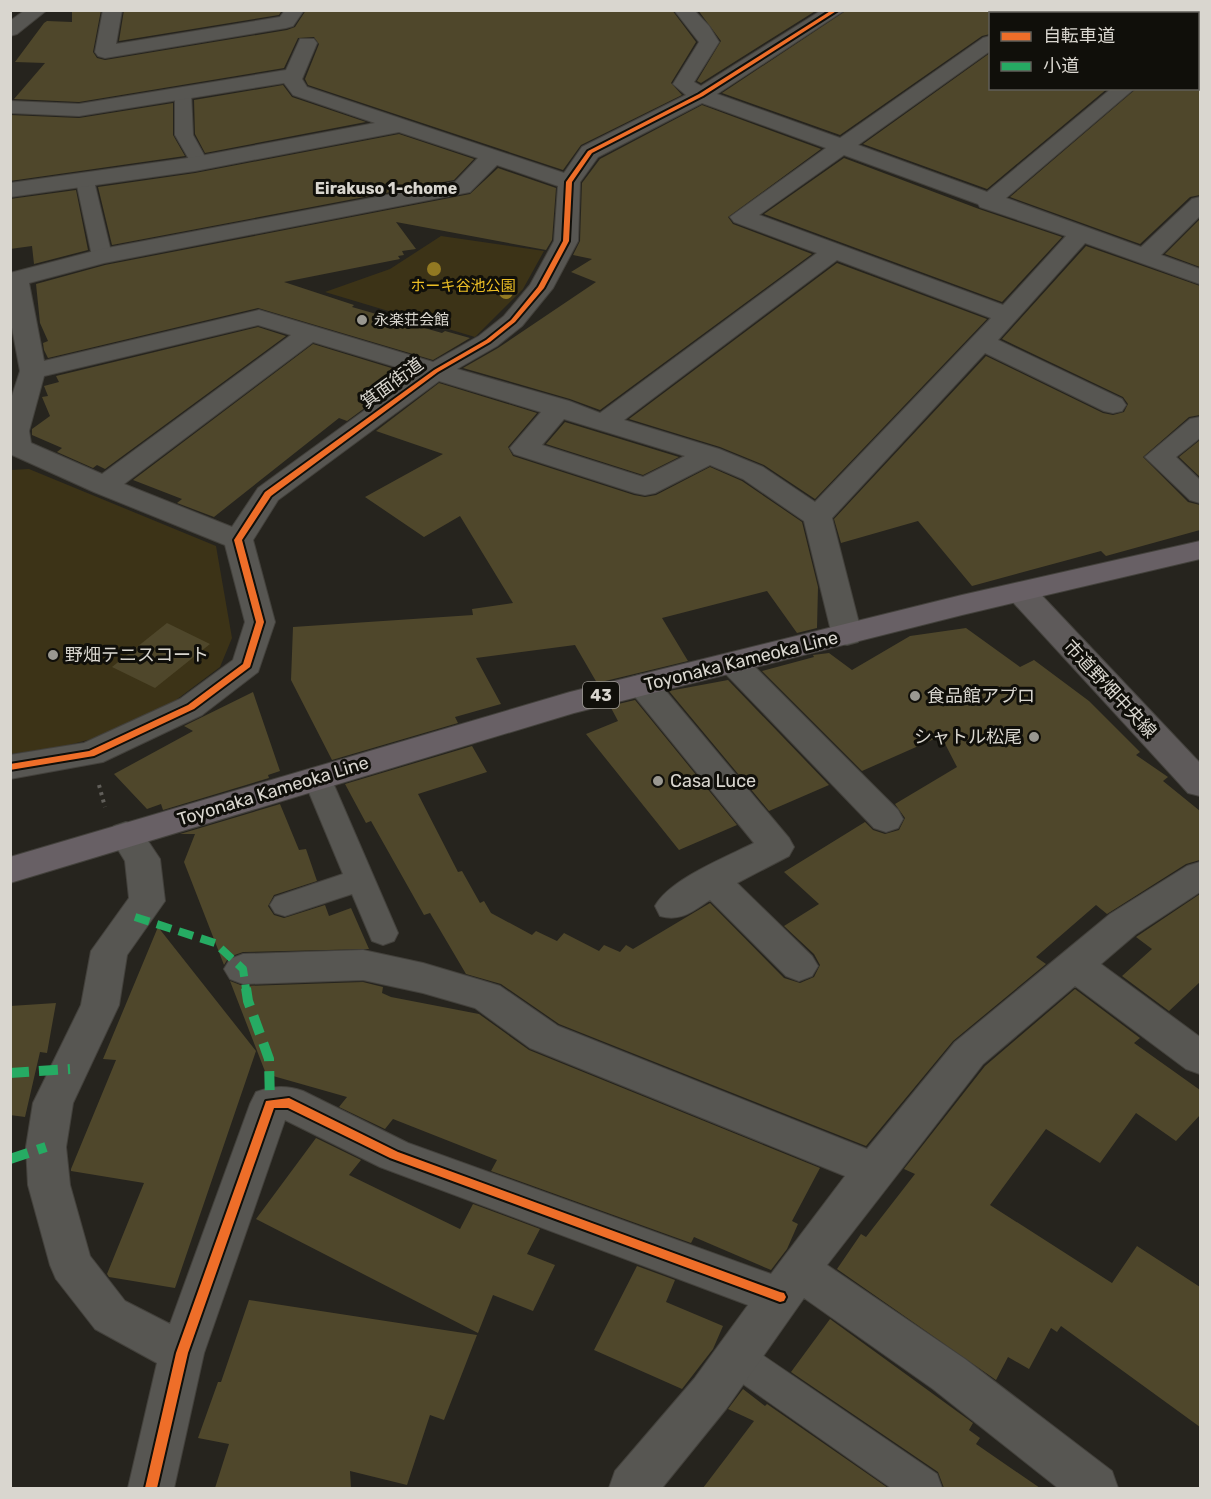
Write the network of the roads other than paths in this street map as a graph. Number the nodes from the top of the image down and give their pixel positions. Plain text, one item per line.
1 (38, 10) edge
2 (113, 10) edge
3 (295, 10) edge
4 (682, 10) edge
5 (836, 10) edge
6 (10, 30) edge
7 (307, 43) dead end
8 (989, 43) edge
9 (294, 75) junction
10 (1123, 90) edge
11 (183, 92) junction
12 (701, 95) junction
13 (10, 107) edge
14 (400, 125) junction
15 (839, 146) junction
16 (493, 156) junction
17 (200, 164) junction
18 (85, 181) junction
19 (569, 183) junction
20 (10, 190) edge
21 (988, 202) junction
22 (1200, 204) edge
23 (1080, 234) junction
24 (834, 251) junction
25 (102, 256) junction
26 (1146, 256) junction
27 (1200, 278) edge
28 (1007, 315) junction
29 (309, 333) junction
30 (982, 342) junction
31 (33, 371) junction
32 (436, 372) junction
33 (1113, 405) dead end
34 (560, 407) junction
35 (605, 422) junction
36 (1200, 425) edge
37 (14, 451) edge
38 (710, 454) junction
39 (104, 486) junction
40 (1200, 494) edge
41 (817, 517) junction
42 (238, 540) junction
43 (1200, 550) edge
44 (1021, 592) junction
45 (847, 635) junction
46 (733, 663) junction
47 (643, 685) junction
48 (10, 767) edge
49 (317, 778) junction
50 (1200, 784) edge
51 (886, 819) dead end
52 (119, 837) junction
53 (10, 870) edge
54 (1200, 875) edge
55 (360, 879) junction
56 (712, 880) junction
57 (285, 905) dead end
58 (673, 906) dead end
59 (383, 933) dead end
60 (1075, 964) junction
61 (799, 966) dead end
62 (243, 969) dead end
63 (1200, 1058) edge
64 (875, 1170) junction
65 (789, 1284) junction
66 (182, 1353) junction
67 (736, 1358) junction
68 (151, 1488) edge
69 (632, 1488) edge
70 (923, 1488) edge
71 (1095, 1488) edge

1 - 6 street
2 - 3 street
4 - 12 street
5 - 12 street
7 - 9 street
8 - 15 street
9 - 11 street
9 - 14 street
10 - 21 street
11 - 13 street
11 - 17 lane
12 - 15 street
12 - 19 street
14 - 16 street
14 - 17 street
15 - 21 street
15 - 24 street
16 - 19 street
16 - 25 street
17 - 18 street
18 - 20 street
18 - 25 lane
19 - 32 street, 箕面街道
21 - 23 street
22 - 26 street
23 - 26 street
23 - 28 street
24 - 28 street
24 - 35 street
25 - 31 street
26 - 27 street
28 - 30 street
29 - 31 street
29 - 32 street
29 - 39 street
30 - 33 street
30 - 41 street
31 - 37 street
32 - 34 street
32 - 42 street, 箕面街道
34 - 35 street
34 - 38 street
35 - 38 street
36 - 40 street
37 - 39 street
38 - 41 street
39 - 42 street
41 - 45 street
42 - 48 street
43 - 44 main road, Toyonaka Kameoka Line / 43
44 - 45 main road, Toyonaka Kameoka Line / 43
44 - 50 street, 市道野畑中央線
45 - 46 main road, Toyonaka Kameoka Line / 43
46 - 47 main road, Toyonaka Kameoka Line / 43
46 - 51 street
47 - 49 main road, Toyonaka Kameoka Line / 43
47 - 56 street
49 - 52 main road, Toyonaka Kameoka Line / 43
49 - 55 lane
52 - 53 main road, Toyonaka Kameoka Line / 43
52 - 66 street
54 - 60 street
55 - 57 lane
55 - 59 lane
56 - 58 street
56 - 61 street
60 - 63 street
60 - 64 street
62 - 64 street
64 - 65 street
65 - 66 street
65 - 67 street
65 - 71 street
66 - 68 street
67 - 69 street
67 - 70 lane

